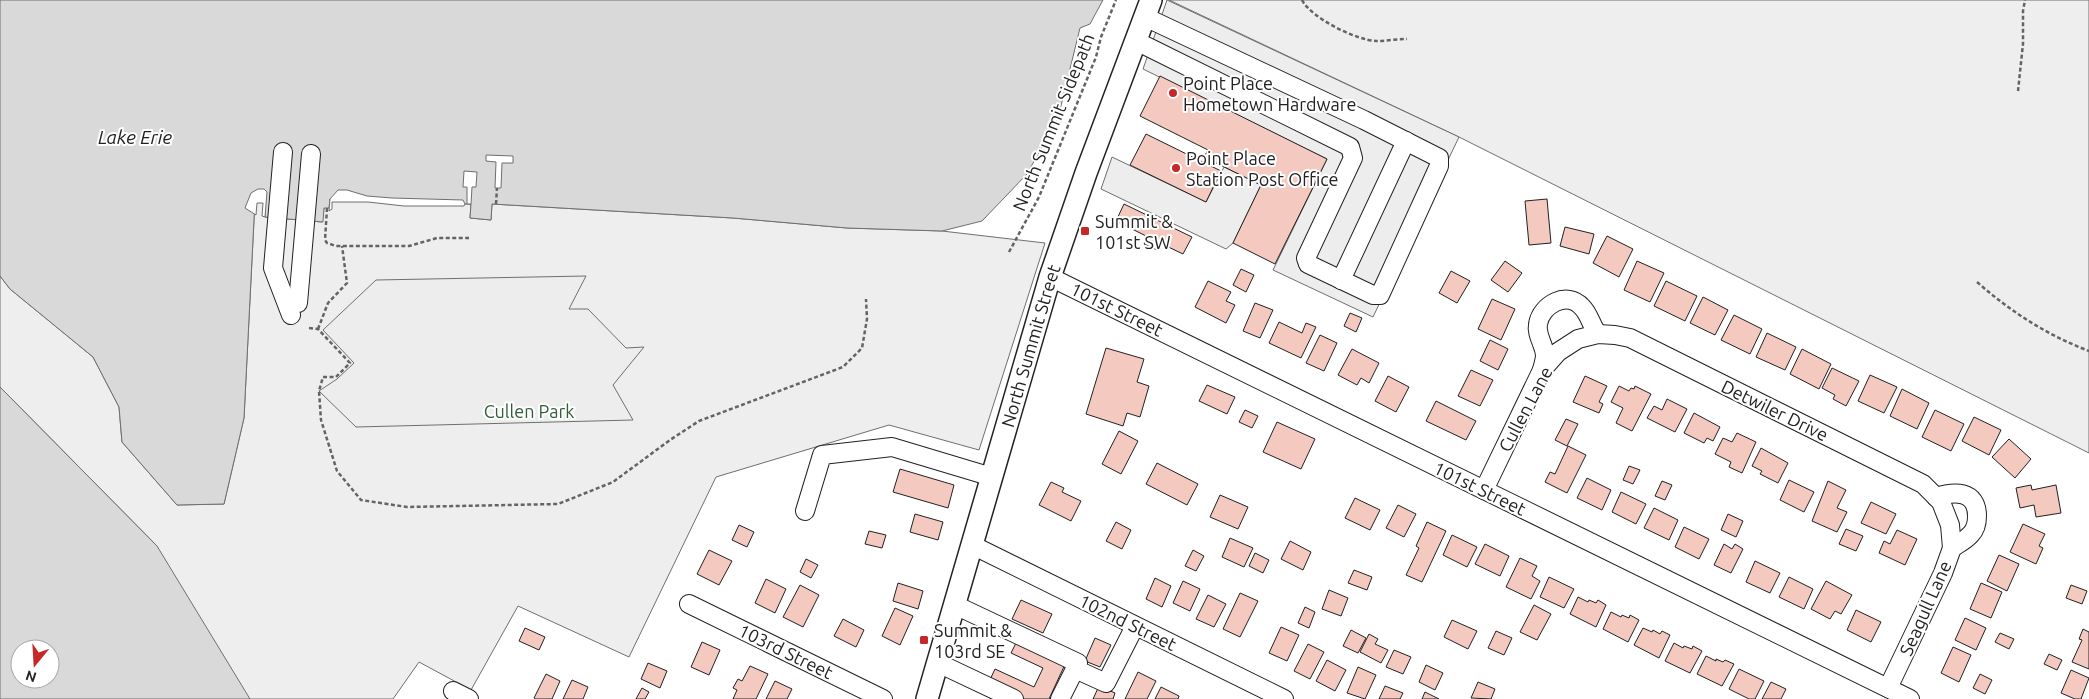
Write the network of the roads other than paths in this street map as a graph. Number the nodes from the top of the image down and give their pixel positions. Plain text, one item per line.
1 (1148, 9) edge
2 (1136, 41) junction
3 (1364, 120) junction
4 (1406, 141) junction
5 (1350, 147) junction
6 (287, 152) joint
7 (1050, 276) junction
8 (1341, 280) junction
9 (311, 281) dead end
10 (298, 303) dead end
11 (1598, 334) junction
12 (1578, 339) joint
13 (1542, 370) junction
14 (992, 477) junction
15 (1484, 490) junction
16 (1936, 497) junction
17 (805, 511) dead end
18 (1950, 525) joint
19 (972, 546) junction
20 (1952, 548) junction
21 (689, 604) dead end
22 (955, 606) junction
23 (1135, 626) junction
24 (938, 663) junction
25 (1075, 669) junction
26 (1888, 688) junction
27 (883, 699) edge
28 (927, 699) edge
29 (1014, 699) edge
30 (1060, 699) edge
31 (1284, 699) edge
32 (1910, 699) edge

1 - 2 main road, North Summit Street
1 - 3 street
2 - 5 street
2 - 7 main road, North Summit Street
3 - 4 street
3 - 5 street
4 - 8 street
4 - 8 street
5 - 8 street
6 - 6 street
7 - 14 main road, North Summit Street
7 - 15 street, 101st Street
9 - 10 street
11 - 12 street, Detwiler Drive
11 - 13 street
11 - 16 street, Detwiler Drive
12 - 13 street, Cullen Lane
13 - 15 street, Cullen Lane
14 - 17 street
14 - 19 main road, North Summit Street
15 - 26 street, 101st Street
16 - 18 street, Detwiler Drive
16 - 20 street
18 - 20 street, Seagull Lane
19 - 22 main road, North Summit Street
19 - 23 street, 102nd Street
20 - 26 street, Seagull Lane
21 - 27 street, 103rd Street
22 - 24 main road, North Summit Street
22 - 25 street
23 - 25 street
23 - 31 street, 102nd Street
24 - 28 main road, North Summit Street
24 - 29 street
25 - 30 street
26 - 32 street, 101st Street

